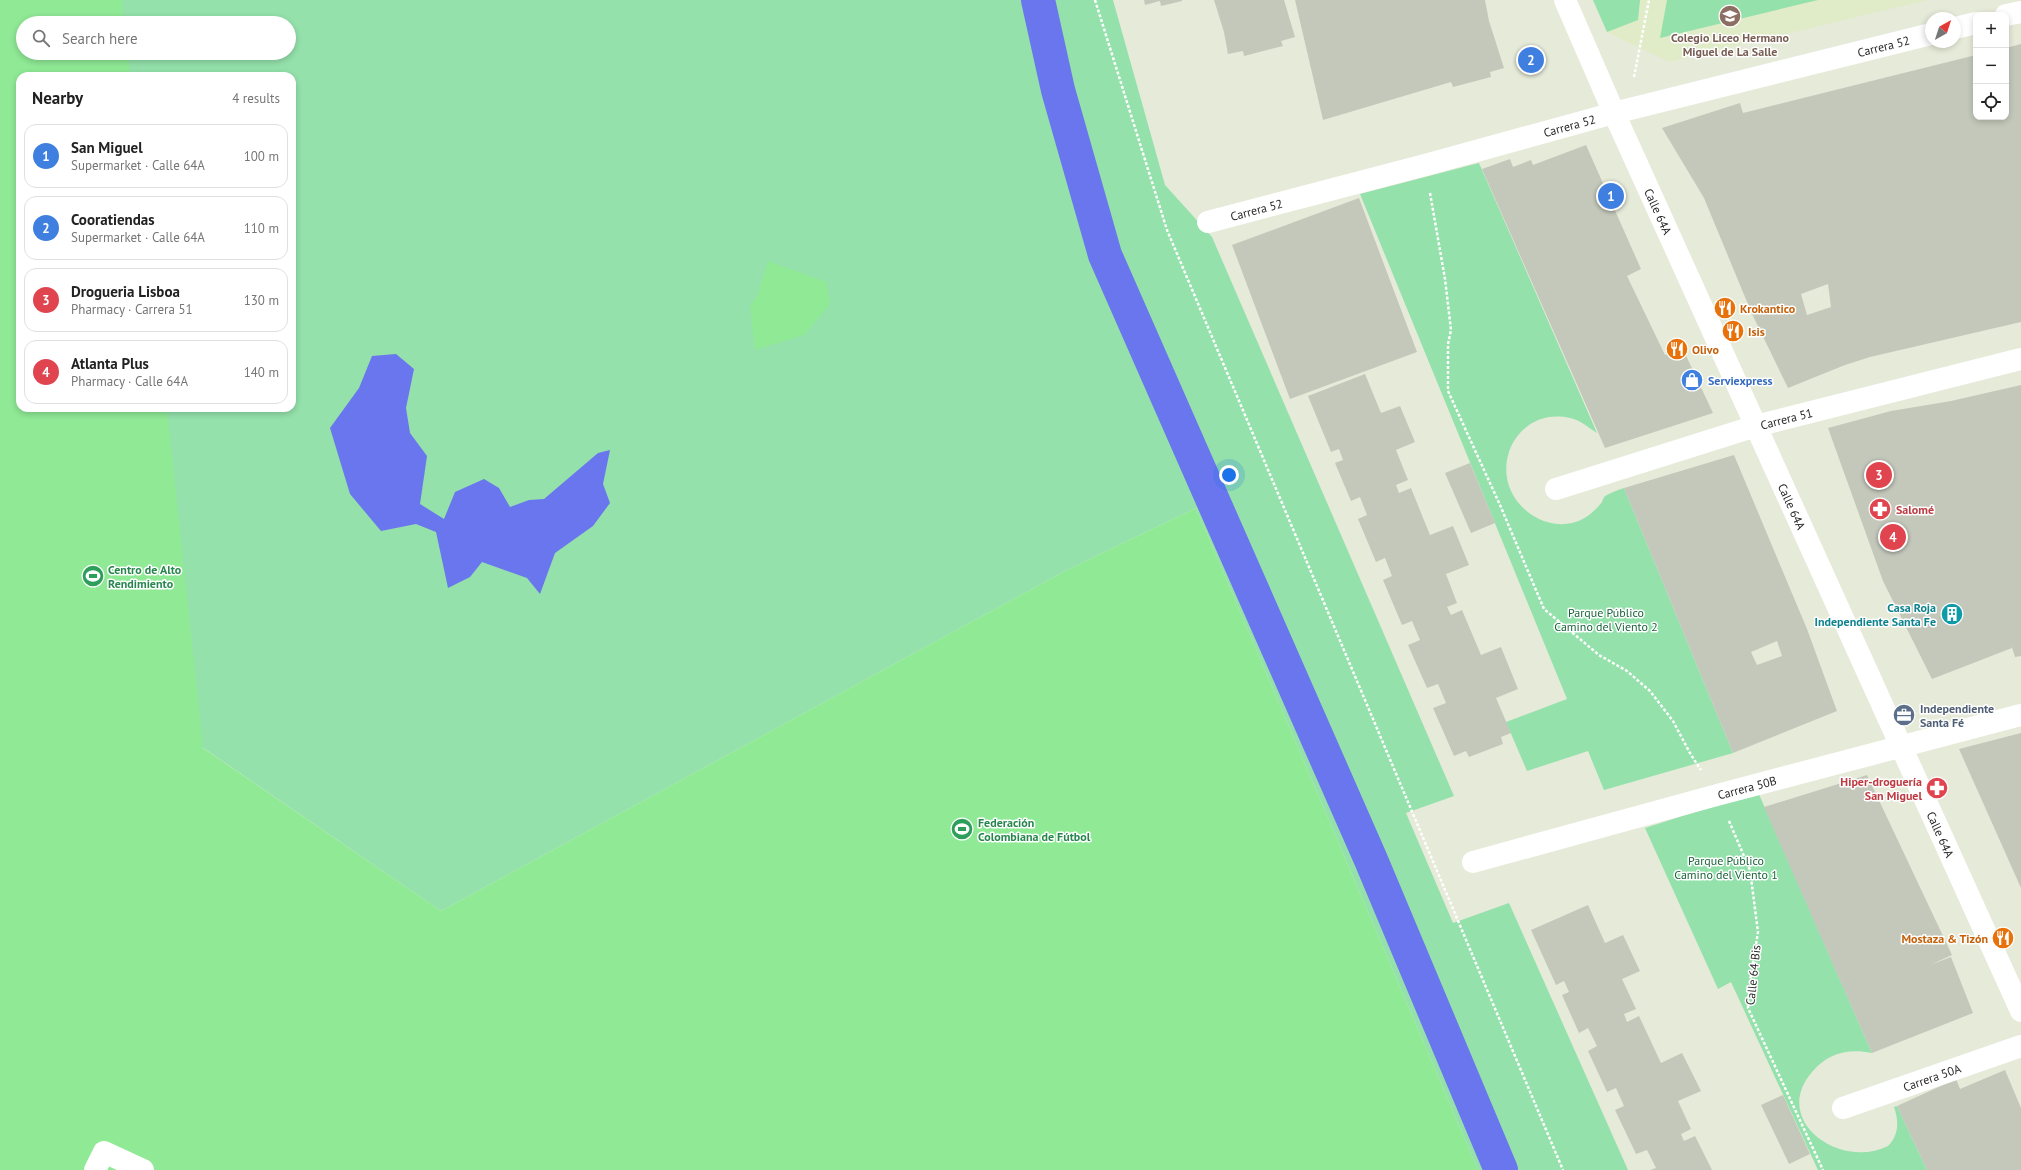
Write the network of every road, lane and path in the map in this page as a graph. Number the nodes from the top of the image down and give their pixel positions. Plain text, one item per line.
1 (1095, 0) edge
2 (1565, 0) edge
3 (1649, 0) edge
4 (2021, 12) edge
5 (2009, 15) edge
6 (1973, 24) edge
7 (1961, 27) edge
8 (1925, 35) edge
9 (1634, 77) dead end
10 (1614, 113) junction
11 (1208, 222) dead end
12 (2021, 359) edge
13 (1756, 426) junction
14 (1556, 489) dead end
15 (2021, 715) edge
16 (1901, 747) junction
17 (1717, 795) junction
18 (1473, 862) dead end
19 (2021, 1011) edge
20 (2021, 1046) edge
21 (1843, 1108) dead end
22 (95, 1170) edge
23 (143, 1170) edge
24 (1563, 1170) edge
25 (1823, 1170) edge

1 - 24 path
2 - 10 street, Calle 64A
3 - 9 path
4 - 5 street
6 - 7 street
8 - 10 street, Carrera 52
10 - 11 street, Carrera 52
10 - 13 street, Calle 64A
12 - 13 street, Carrera 51
13 - 14 street, Carrera 51
13 - 16 street, Calle 64A
15 - 16 street, Carrera 50B
16 - 17 street, Carrera 50B
16 - 19 street, Calle 64A
17 - 18 street, Carrera 50B
17 - 25 path, Calle 64 Bis
20 - 21 street, Carrera 50A
22 - 23 street

